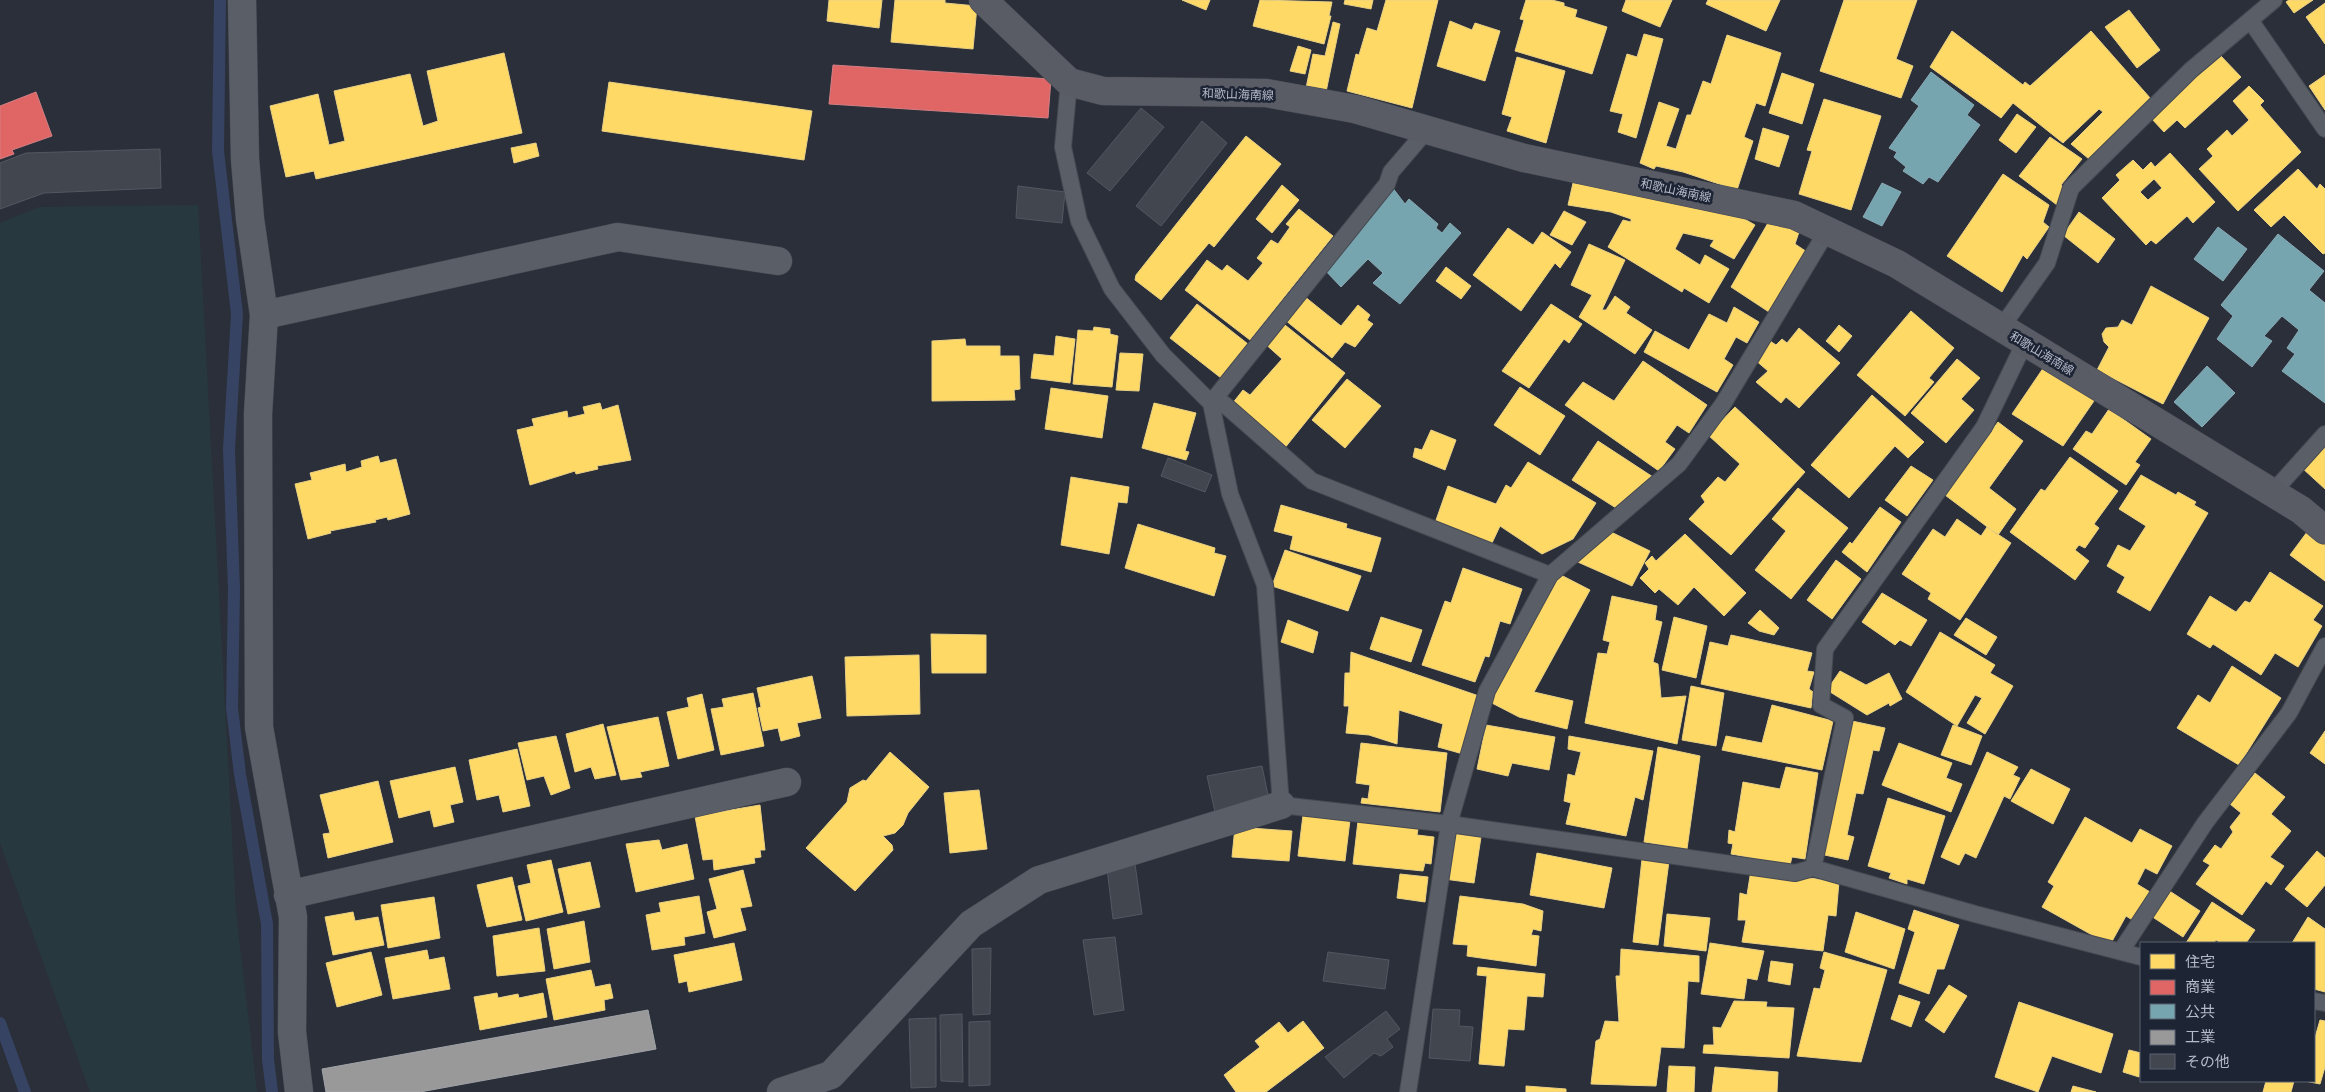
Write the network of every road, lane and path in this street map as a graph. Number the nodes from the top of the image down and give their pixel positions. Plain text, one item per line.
1 (242, 0) edge
2 (983, 0) edge
3 (2274, 0) edge
4 (2250, 20) junction
5 (1069, 82) junction
6 (2325, 129) edge
7 (1427, 130) junction
8 (1827, 231) junction
9 (778, 261) dead end
10 (264, 315) junction
11 (2001, 328) junction
12 (2025, 342) junction
13 (1211, 404) junction
14 (2325, 434) edge
15 (2272, 492) junction
16 (2325, 530) edge
17 (1550, 575) junction
18 (2325, 646) edge
19 (787, 782) dead end
20 (1280, 805) junction
21 (1449, 824) junction
22 (1813, 868) junction
23 (288, 895) junction
24 (2121, 951) junction
25 (2140, 957) edge
26 (299, 1092) edge
27 (781, 1092) edge
28 (1408, 1092) edge

1 - 10 street
2 - 5 main road, 和歌山海南線
3 - 4 lane
4 - 6 lane
4 - 11 lane
5 - 7 main road, 和歌山海南線
5 - 13 lane
7 - 8 main road, 和歌山海南線
7 - 13 lane
8 - 11 main road, 和歌山海南線
8 - 17 lane
9 - 10 street
10 - 23 street
11 - 12 main road, 和歌山海南線
12 - 15 main road, 和歌山海南線
12 - 22 lane
13 - 17 lane
13 - 20 lane
14 - 15 lane
15 - 16 main road, 和歌山海南線
17 - 21 lane
18 - 24 lane
19 - 23 street
20 - 21 lane
20 - 27 street
21 - 22 lane
21 - 28 lane
22 - 24 lane
23 - 26 street
24 - 25 lane

